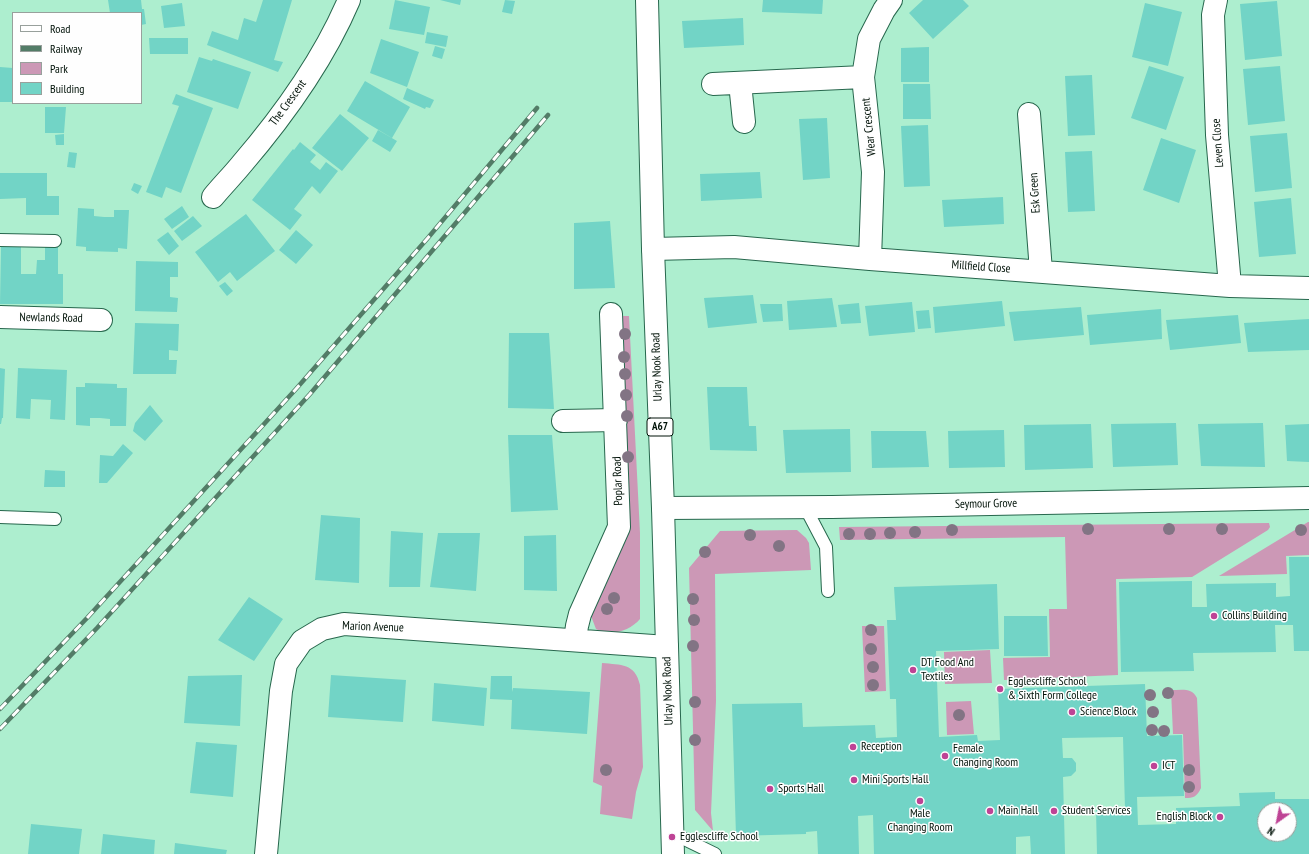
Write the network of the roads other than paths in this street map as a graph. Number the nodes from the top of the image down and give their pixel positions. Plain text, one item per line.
1 (349, 0) edge
2 (647, 0) edge
3 (891, 0) edge
4 (1216, 0) edge
5 (863, 77) junction
6 (740, 83) junction
7 (713, 84) dead end
8 (1029, 114) dead end
9 (744, 122) dead end
10 (213, 197) dead end
11 (0, 240) edge
12 (55, 240) dead end
13 (653, 249) junction
14 (870, 259) junction
15 (1041, 271) junction
16 (1230, 286) junction
17 (1309, 288) edge
18 (611, 314) dead end
19 (0, 317) edge
20 (101, 320) dead end
21 (616, 420) junction
22 (563, 421) dead end
23 (1309, 498) edge
24 (805, 507) junction
25 (663, 508) junction
26 (0, 517) edge
27 (56, 518) dead end
28 (828, 591) dead end
29 (575, 640) junction
30 (667, 647) junction
31 (673, 843) edge
32 (266, 854) edge
33 (715, 854) edge

1 - 10 street, The Crescent
2 - 13 street, Urlay Nook Road / A67
3 - 5 street, Wear Crescent
4 - 16 street, Leven Close
5 - 6 street
5 - 14 street, Wear Crescent
6 - 7 street
6 - 9 street
8 - 15 street, Esk Green
11 - 12 lane
13 - 14 street, Millfield Close
13 - 25 street, Urlay Nook Road / A67
14 - 15 street, Millfield Close
15 - 16 street, Millfield Close
16 - 17 street, Millfield Close
18 - 21 street, Poplar Road
19 - 20 street, Newlands Road
21 - 22 street
21 - 29 street, Poplar Road
23 - 24 street, Seymour Grove
24 - 25 street, Seymour Grove
24 - 28 lane
25 - 30 street, Urlay Nook Road / A67
26 - 27 lane
29 - 30 street, Marion Avenue
29 - 32 street, Marion Avenue
30 - 31 street, Urlay Nook Road / A67
31 - 33 lane

